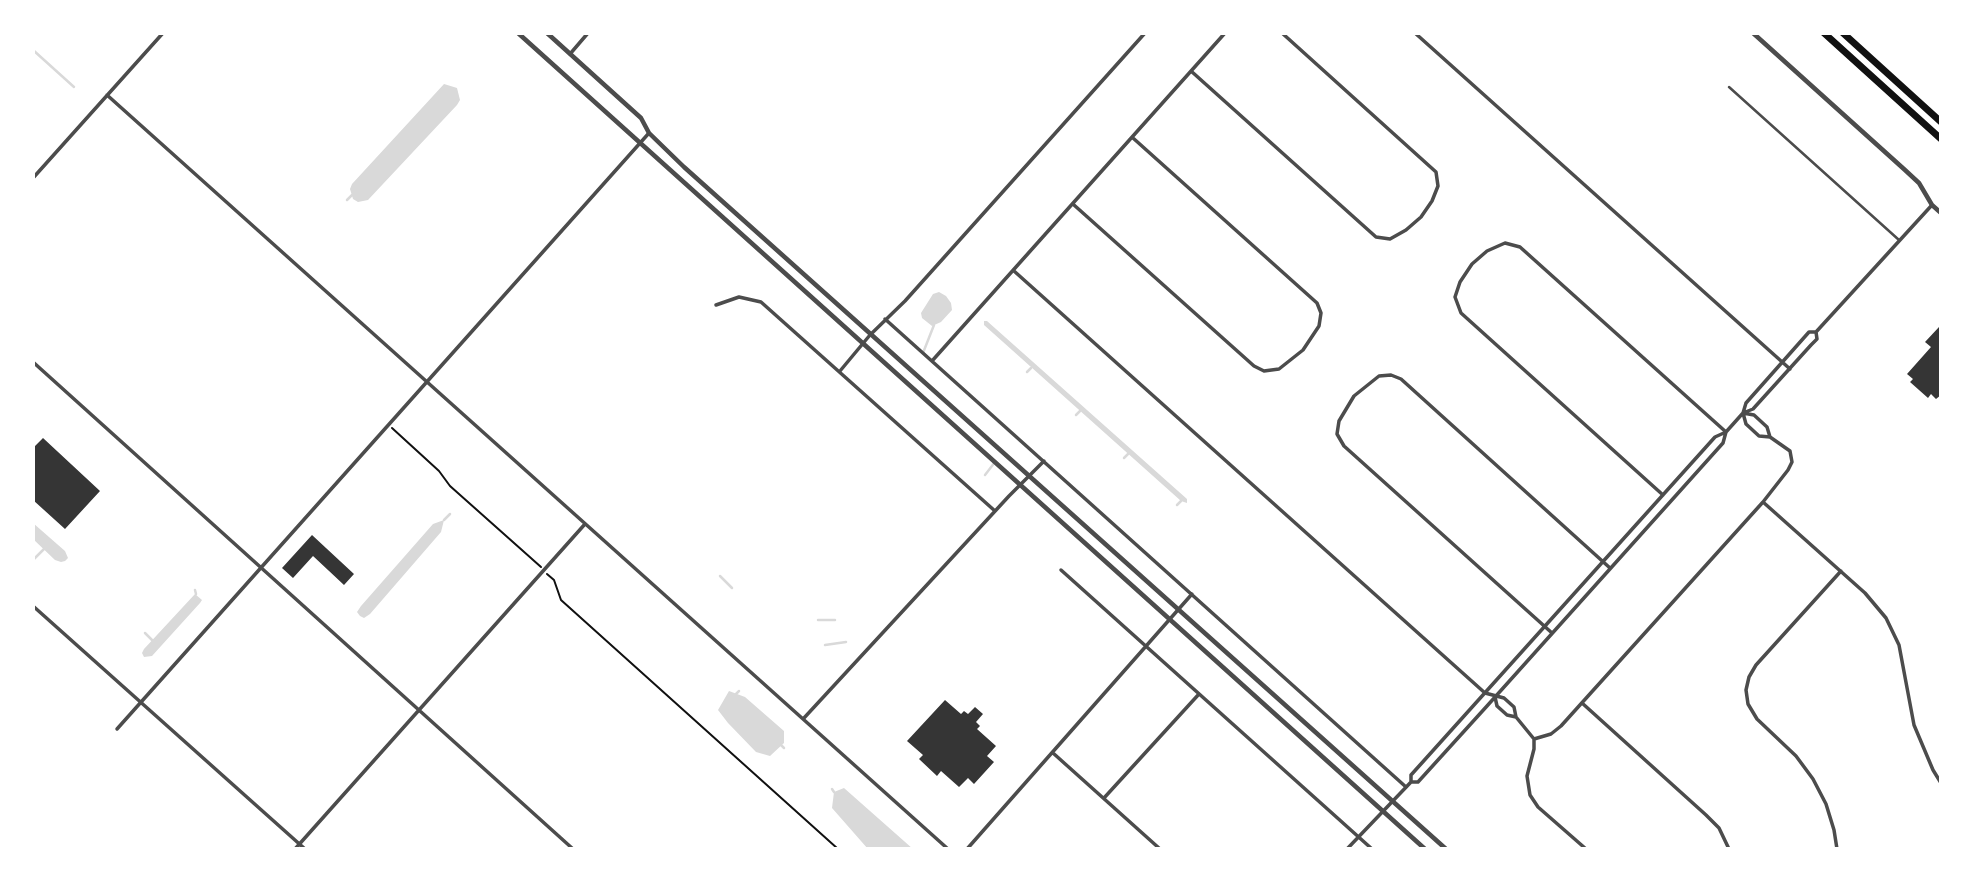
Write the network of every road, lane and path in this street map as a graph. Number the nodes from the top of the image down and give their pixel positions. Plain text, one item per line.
1 (163, 33) edge
2 (518, 33) edge
3 (547, 33) edge
4 (588, 33) edge
5 (1145, 33) edge
6 (1225, 33) edge
7 (1282, 33) edge
8 (1415, 33) edge
9 (1753, 33) edge
10 (1824, 33) edge
11 (1843, 33) edge
12 (570, 54) junction
13 (1191, 71) junction
14 (1729, 87) dead end
15 (107, 95) junction
16 (1941, 122) edge
17 (649, 133) junction
18 (1133, 138) junction
19 (1941, 139) edge
20 (639, 144) junction
21 (33, 178) edge
22 (1073, 205) junction
23 (1932, 205) junction
24 (1941, 213) edge
25 (1899, 240) junction
26 (1014, 271) junction
27 (716, 306) dead end
28 (885, 319) junction
29 (1816, 332) junction
30 (870, 335) junction
31 (863, 344) junction
32 (932, 361) junction
33 (33, 362) edge
34 (1782, 362) junction
35 (1790, 369) junction
36 (839, 372) junction
37 (427, 382) junction
38 (1743, 413) junction
39 (388, 425) junction
40 (1726, 432) junction
41 (1770, 438) junction
42 (1044, 461) junction
43 (1029, 476) junction
44 (1021, 484) junction
45 (1663, 495) junction
46 (1763, 502) junction
47 (995, 511) junction
48 (585, 524) junction
49 (1603, 562) junction
50 (262, 567) junction
51 (1610, 568) junction
52 (543, 570) junction
53 (1061, 570) dead end
54 (1841, 571) junction
55 (1192, 594) junction
56 (33, 606) edge
57 (1177, 610) junction
58 (1168, 619) junction
59 (1545, 627) junction
60 (1552, 633) junction
61 (1145, 645) junction
62 (1485, 693) junction
63 (1199, 694) junction
64 (1495, 697) junction
65 (142, 702) junction
66 (1582, 703) junction
67 (418, 709) junction
68 (1516, 717) junction
69 (804, 719) junction
70 (117, 729) dead end
71 (1534, 740) junction
72 (1053, 753) junction
73 (1411, 782) junction
74 (1941, 783) edge
75 (1406, 787) junction
76 (1104, 798) junction
77 (1393, 802) junction
78 (1382, 811) junction
79 (1358, 836) junction
80 (299, 844) junction
81 (295, 849) edge
82 (305, 849) edge
83 (573, 849) edge
84 (838, 849) edge
85 (948, 849) edge
86 (967, 849) edge
87 (1160, 849) edge
88 (1347, 849) edge
89 (1372, 849) edge
90 (1425, 849) edge
91 (1446, 849) edge
92 (1586, 849) edge
93 (1729, 849) edge
94 (1837, 849) edge

1 - 15 street
2 - 20 street
3 - 12 street
4 - 12 street
5 - 28 street
6 - 13 street
7 - 13 street
8 - 34 street
9 - 23 street
10 - 19 highway
11 - 16 highway
12 - 17 street
13 - 18 street
14 - 25 street
15 - 21 street
15 - 37 street
17 - 20 street
17 - 30 street
18 - 22 street
18 - 22 street
20 - 31 street
20 - 37 street
22 - 26 street
23 - 24 street
23 - 25 street
25 - 29 street
26 - 32 street
26 - 62 street
27 - 36 street
28 - 30 street
28 - 32 street
29 - 34 street
29 - 35 street
30 - 31 street
30 - 43 street
31 - 36 street
31 - 44 street
32 - 42 street
33 - 50 street
34 - 35 street
34 - 38 street
35 - 38 street
36 - 47 street
37 - 39 street
37 - 48 street
38 - 40 street
38 - 41 street
38 - 41 street
39 - 50 street
39 - 52 path
40 - 45 street
40 - 45 street
40 - 51 street
41 - 46 street
42 - 43 street
42 - 55 street
43 - 44 street
43 - 57 street
44 - 47 street
44 - 58 street
45 - 49 street
46 - 54 street
46 - 66 street
47 - 69 street
48 - 52 street
48 - 69 street
49 - 51 street
49 - 59 street
49 - 59 street
50 - 65 street
50 - 67 street
51 - 60 street
52 - 67 street
52 - 84 path
53 - 61 street
54 - 74 street
54 - 94 street
55 - 57 street
55 - 75 street
56 - 65 street
57 - 58 street
57 - 77 street
58 - 61 street
58 - 78 street
59 - 60 street
59 - 62 street
60 - 64 street
61 - 63 street
61 - 72 street
62 - 64 street
62 - 73 street
63 - 76 street
63 - 79 street
64 - 68 street
64 - 68 street
64 - 73 street
65 - 70 street
65 - 80 street
66 - 71 street
66 - 93 street
67 - 80 street
67 - 83 street
68 - 71 street
69 - 85 street
71 - 92 street
72 - 76 street
72 - 86 street
73 - 75 street
75 - 77 street
76 - 87 street
77 - 78 street
77 - 91 street
78 - 79 street
78 - 90 street
79 - 88 street
79 - 89 street
80 - 81 street
80 - 82 street

